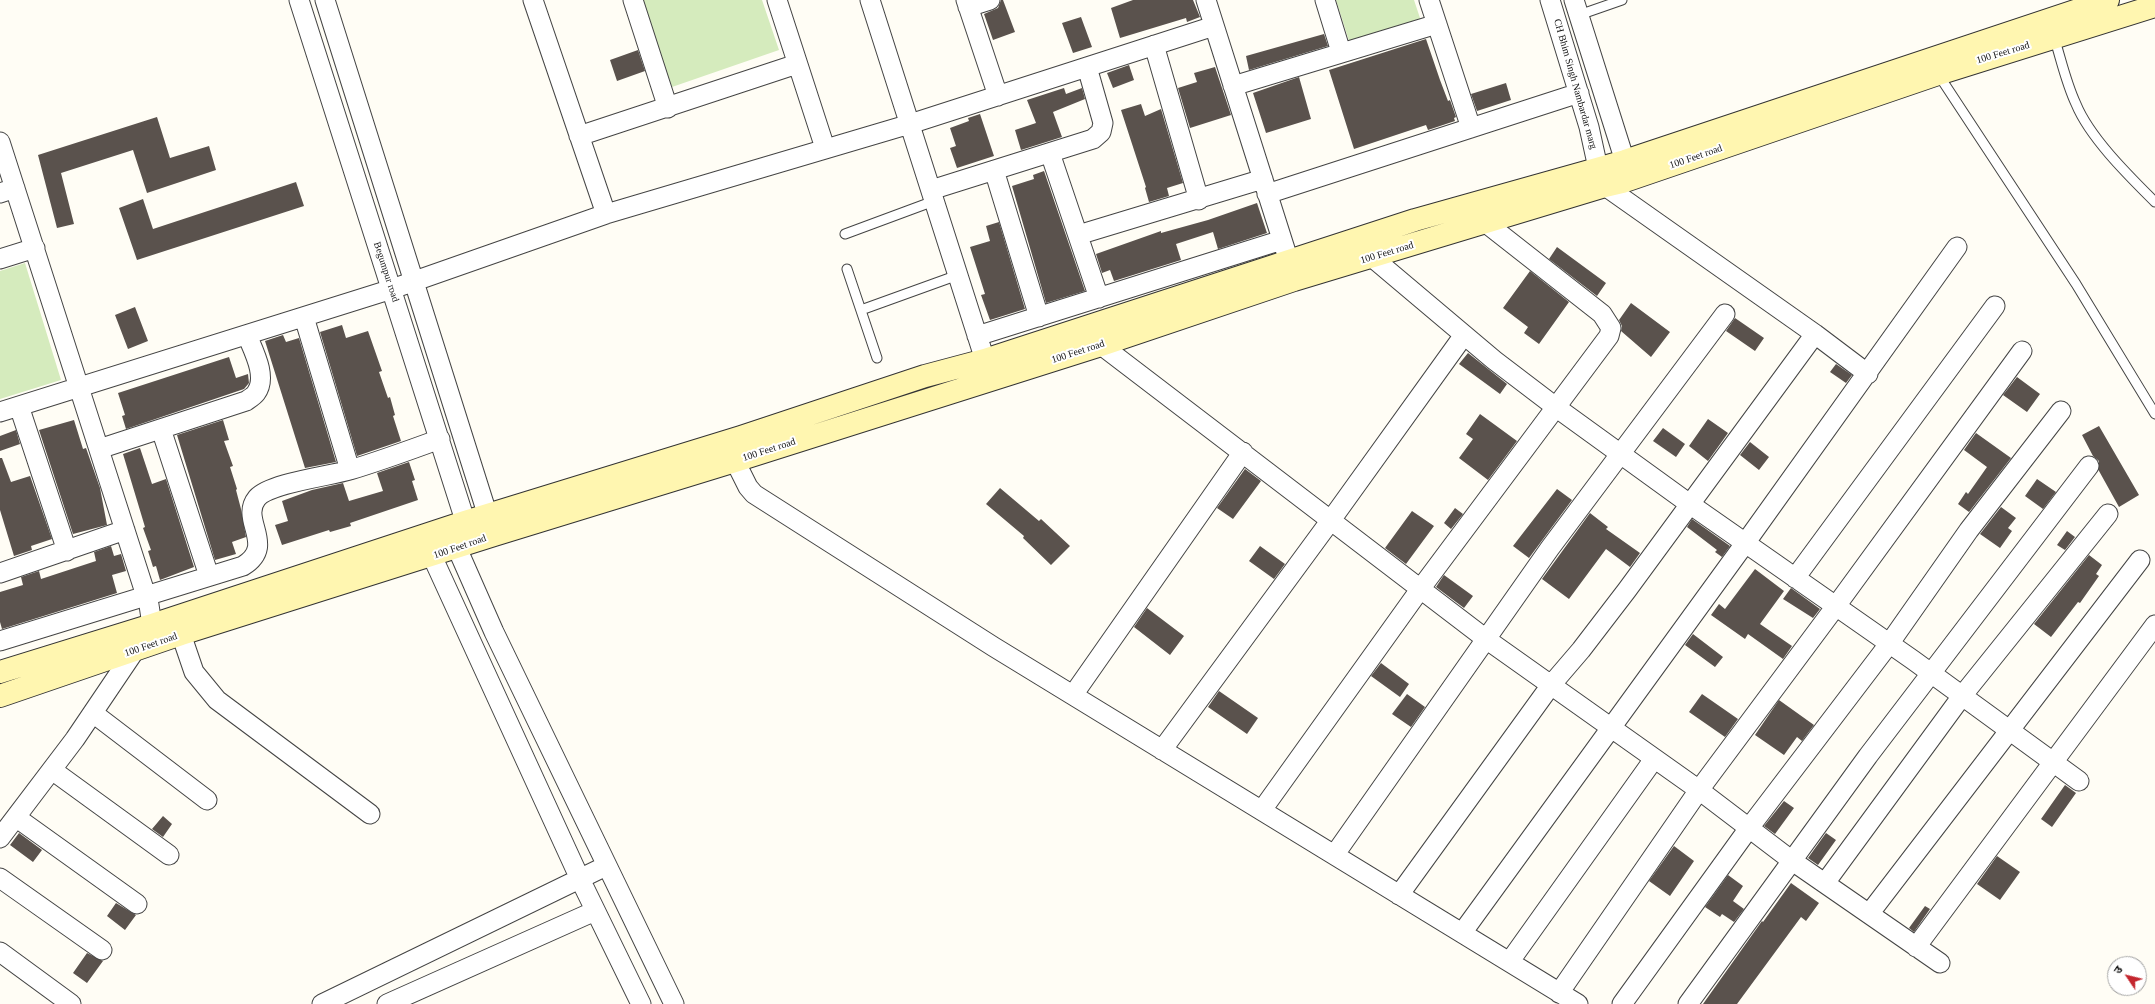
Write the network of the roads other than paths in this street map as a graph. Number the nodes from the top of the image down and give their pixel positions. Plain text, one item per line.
1 (299, 0) edge
2 (325, 0) edge
3 (533, 0) edge
4 (633, 0) edge
5 (777, 0) edge
6 (870, 0) edge
7 (990, 0) edge
8 (1206, 0) edge
9 (1325, 0) edge
10 (1429, 0) edge
11 (1550, 0) edge
12 (1622, 0) edge
13 (2108, 0) edge
14 (967, 4) edge
15 (2155, 6) edge
16 (1577, 7) edge
17 (1437, 24) junction
18 (1214, 26) junction
19 (2054, 37) junction
20 (1154, 46) junction
21 (1341, 52) junction
22 (797, 64) junction
23 (1087, 67) junction
24 (1938, 74) junction
25 (1233, 86) junction
26 (1579, 93) junction
27 (998, 96) junction
28 (668, 108) junction
29 (910, 124) junction
30 (1471, 128) junction
31 (579, 136) junction
32 (0, 142) edge
33 (825, 148) junction
34 (1050, 152) junction
35 (994, 170) junction
36 (1628, 170) junction
37 (1602, 177) junction
38 (1265, 187) junction
39 (8, 191) edge
40 (932, 195) junction
41 (1199, 200) junction
42 (2155, 202) edge
43 (606, 214) junction
44 (1486, 223) junction
45 (845, 234) dead end
46 (1078, 235) junction
47 (1282, 240) junction
48 (1957, 247) dead end
49 (35, 248) junction
50 (1373, 258) junction
51 (0, 259) edge
52 (847, 269) dead end
53 (1291, 271) junction
54 (958, 275) junction
55 (412, 282) junction
56 (392, 289) junction
57 (1099, 298) junction
58 (1995, 306) dead end
59 (861, 310) junction
60 (1725, 314) dead end
61 (304, 317) junction
62 (1040, 317) junction
63 (1815, 334) junction
64 (247, 335) junction
65 (1464, 335) junction
66 (977, 336) junction
67 (1101, 344) junction
68 (2022, 351) dead end
69 (878, 358) dead end
70 (985, 360) junction
71 (1868, 374) junction
72 (79, 387) junction
73 (19, 406) junction
74 (1557, 408) junction
75 (2061, 410) dead end
76 (0, 412) edge
77 (2155, 414) edge
78 (160, 429) junction
79 (440, 439) junction
80 (99, 449) junction
81 (1243, 452) junction
82 (1620, 454) junction
83 (735, 461) junction
84 (2089, 466) dead end
85 (350, 470) junction
86 (1690, 505) junction
87 (2108, 514) dead end
88 (1331, 520) junction
89 (465, 522) junction
90 (491, 526) junction
91 (125, 530) junction
92 (1746, 542) junction
93 (465, 546) junction
94 (67, 551) junction
95 (432, 556) junction
96 (2140, 560) dead end
97 (0, 573) edge
98 (209, 576) junction
99 (1795, 578) junction
100 (1421, 588) junction
101 (146, 596) junction
102 (1836, 606) junction
103 (152, 625) junction
104 (2155, 625) edge
105 (181, 634) junction
106 (1486, 639) junction
107 (0, 641) edge
108 (1889, 644) junction
109 (135, 650) junction
110 (0, 672) edge
111 (1931, 674) junction
112 (1551, 685) junction
113 (1073, 695) junction
114 (0, 696) edge
115 (1962, 696) junction
116 (93, 713) junction
117 (1610, 727) junction
118 (2009, 731) junction
119 (1162, 750) junction
120 (1654, 760) junction
121 (2052, 762) junction
122 (52, 770) junction
123 (2079, 781) dead end
124 (1699, 790) junction
125 (207, 800) dead end
126 (1262, 810) junction
127 (370, 814) dead end
128 (17, 818) junction
129 (1749, 828) junction
130 (0, 838) edge
131 (1335, 854) junction
132 (169, 855) dead end
133 (1791, 860) junction
134 (606, 866) junction
135 (0, 878) edge
136 (580, 879) junction
137 (1825, 883) junction
138 (1399, 895) junction
139 (137, 904) dead end
140 (595, 911) junction
141 (1869, 914) junction
142 (1462, 933) junction
143 (1916, 947) junction
144 (102, 950) dead end
145 (0, 952) edge
146 (1510, 961) junction
147 (1940, 963) dead end
148 (1559, 993) junction
149 (71, 1004) edge
150 (322, 1004) edge
151 (387, 1004) edge
152 (641, 1004) edge
153 (674, 1004) edge
154 (1578, 1004) edge
155 (1622, 1004) edge
156 (1688, 1004) edge

1 - 56 street, Begumpur road
2 - 55 street
3 - 31 street
4 - 28 street
5 - 22 street
6 - 29 street
7 - 14 street
8 - 18 street
9 - 21 street
10 - 17 street
11 - 26 street, CH Bhim Singh Nambardar marg
12 - 16 lane
13 - 36 street, 100 Feet road
14 - 27 street
15 - 19 street, 100 Feet road
16 - 36 street
17 - 21 street
17 - 30 street
18 - 20 street
18 - 25 street
19 - 24 street, 100 Feet road
19 - 42 lane
20 - 23 street
20 - 41 street
21 - 25 street
22 - 28 street
22 - 33 street
23 - 27 street
23 - 34 street
24 - 36 street, 100 Feet road
24 - 77 lane
25 - 38 street
26 - 30 street
26 - 37 street, CH Bhim Singh Nambardar marg
27 - 29 street
28 - 31 street
29 - 33 street
29 - 40 street
30 - 38 street
31 - 43 street
32 - 39 street
33 - 43 street
34 - 35 street
34 - 46 street
35 - 40 street
35 - 62 street
36 - 37 street, 100 Feet road
37 - 44 street, 100 Feet road
37 - 53 street, 100 Feet road
37 - 63 street
38 - 41 street
38 - 47 street
39 - 49 street
40 - 45 lane
40 - 54 street
41 - 46 street
43 - 55 street
44 - 50 street, 100 Feet road
44 - 74 street
46 - 57 street
47 - 53 street
47 - 57 street
48 - 71 street
49 - 51 street
49 - 72 street
50 - 53 street, 100 Feet road
50 - 65 street
52 - 59 lane
53 - 67 street, 100 Feet road
53 - 70 street, 100 Feet road
54 - 59 lane
54 - 66 street
55 - 56 street
55 - 90 street
56 - 61 street
56 - 79 street, Begumpur road
57 - 62 street
58 - 99 street
59 - 69 lane
60 - 82 street
61 - 64 street
61 - 85 street
62 - 66 street
63 - 71 street
63 - 86 street
64 - 72 street
64 - 78 street
65 - 74 street
65 - 88 street
66 - 70 street
67 - 81 street
67 - 83 street, 100 Feet road
68 - 102 street
70 - 90 street, 100 Feet road
71 - 92 street
72 - 73 street
72 - 80 street
73 - 76 street
73 - 94 street
74 - 82 street
74 - 100 street
75 - 108 street
78 - 80 street
78 - 98 street
79 - 85 street
79 - 89 street, Begumpur road
80 - 91 street
81 - 88 street
81 - 113 street
82 - 86 street
82 - 106 street
83 - 90 street, 100 Feet road
83 - 113 street
84 - 111 street
85 - 98 street
86 - 92 street
86 - 112 street
87 - 115 street
88 - 100 street
88 - 119 street
89 - 90 street, 100 Feet road
89 - 93 street, Begumpur road
89 - 103 street, 100 Feet road
90 - 93 street, 100 Feet road
91 - 94 street
91 - 101 street
92 - 99 street
92 - 117 street
93 - 95 street, 100 Feet road
93 - 134 street, Begumpur road
94 - 97 street
95 - 105 street, 100 Feet road
95 - 136 street
96 - 118 street
98 - 101 street
99 - 102 street
100 - 106 street
100 - 126 street
101 - 103 street
101 - 107 street
102 - 108 street
102 - 124 street
103 - 109 street
103 - 110 street, 100 Feet road
104 - 121 street
105 - 109 street, 100 Feet road
105 - 127 street
106 - 112 street
106 - 131 street
108 - 111 street
108 - 129 street
109 - 114 street, 100 Feet road
109 - 116 street
111 - 115 street
111 - 133 street
112 - 117 street
112 - 138 street
113 - 119 street
115 - 118 street
115 - 137 street
116 - 122 street
116 - 125 street
117 - 120 street
117 - 142 street
118 - 121 street
118 - 141 street
119 - 126 street
120 - 124 street
120 - 146 street
121 - 123 street
121 - 143 street
122 - 128 street
122 - 132 street
124 - 129 street
124 - 148 street
126 - 131 street
128 - 130 street
128 - 139 street
129 - 133 street
129 - 155 street
131 - 138 street
133 - 137 street
133 - 156 street
134 - 136 street
134 - 153 street, Begumpur road
135 - 144 street
136 - 140 street
136 - 150 street
137 - 141 street
138 - 142 street
140 - 151 street
140 - 152 street
141 - 143 street
142 - 146 street
143 - 147 street
145 - 149 street
146 - 148 street
148 - 154 street

